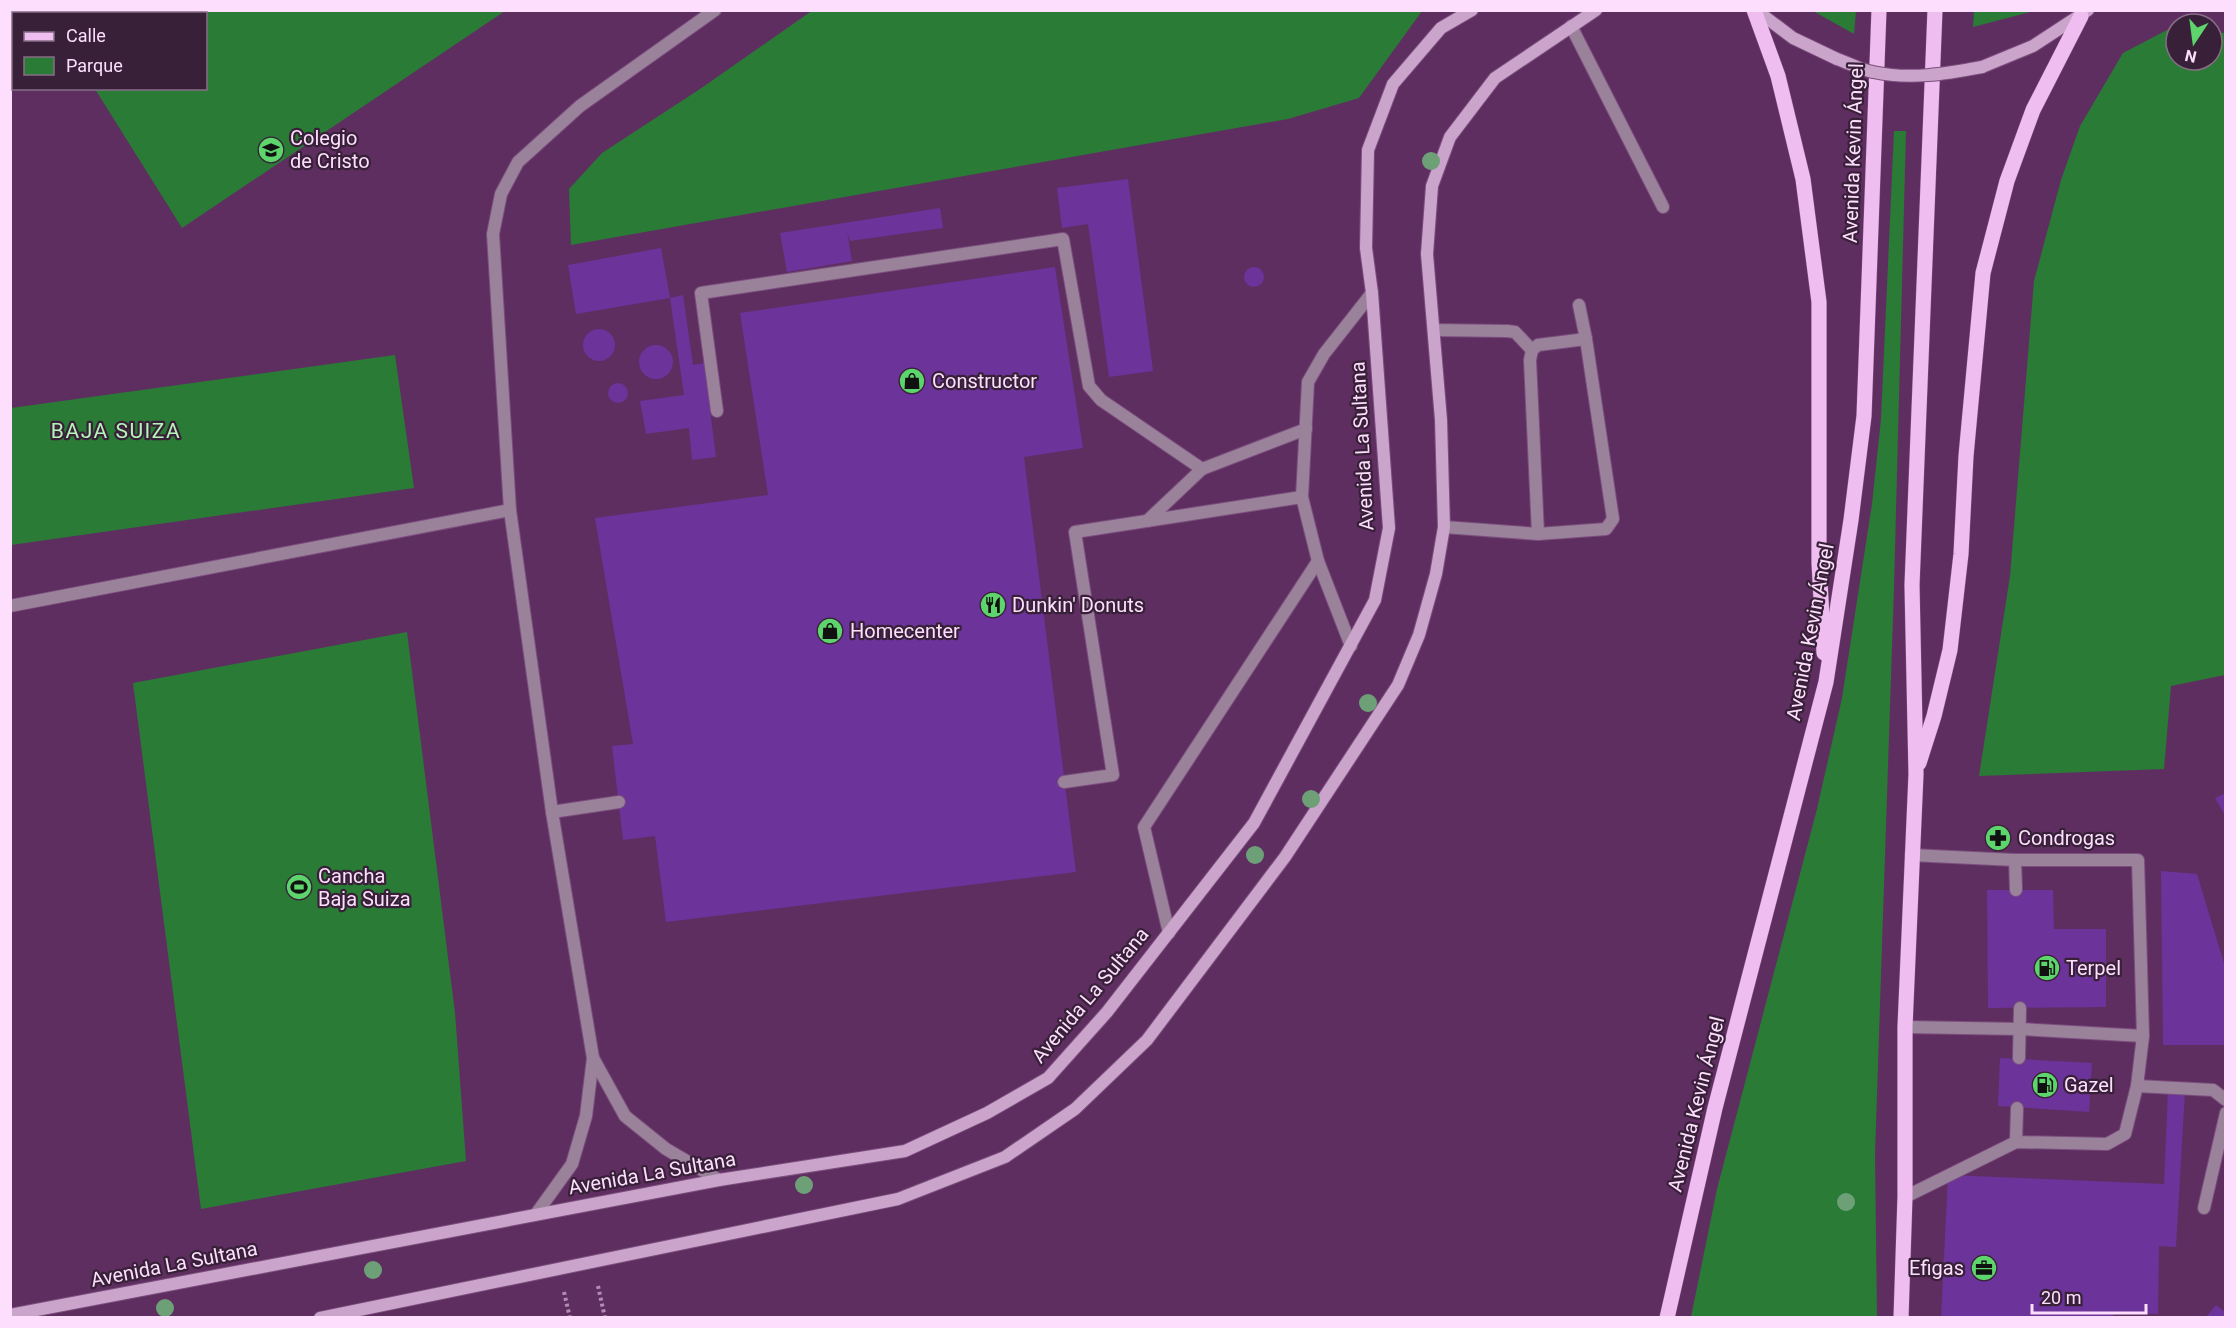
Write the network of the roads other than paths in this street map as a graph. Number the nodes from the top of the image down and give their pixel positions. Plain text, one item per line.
1 (715, 10) edge
2 (1472, 10) edge
3 (1596, 10) edge
4 (1755, 10) edge
5 (1879, 10) edge
6 (1935, 10) edge
7 (2085, 13) edge
8 (1571, 26) junction
9 (1663, 207) dead end
10 (1372, 293) junction
11 (1579, 304) dead end
12 (1434, 330) junction
13 (1586, 339) junction
14 (1532, 350) junction
15 (717, 411) dead end
16 (1306, 429) junction
17 (1202, 469) junction
18 (1302, 497) junction
19 (510, 510) junction
20 (1148, 521) junction
21 (1444, 527) junction
22 (1538, 534) junction
23 (1318, 561) junction
24 (10, 606) edge
25 (1351, 646) junction
26 (1826, 682) junction
27 (1916, 774) junction
28 (1064, 782) dead end
29 (619, 802) dead end
30 (552, 812) junction
31 (1911, 855) junction
32 (2015, 860) junction
33 (2016, 890) dead end
34 (1169, 933) junction
35 (2020, 1008) dead end
36 (1905, 1027) junction
37 (2020, 1029) junction
38 (2143, 1036) junction
39 (592, 1058) junction
40 (2019, 1058) dead end
41 (2137, 1086) junction
42 (2226, 1100) edge
43 (2018, 1108) dead end
44 (2226, 1113) edge
45 (2016, 1143) junction
46 (719, 1180) junction
47 (1905, 1197) junction
48 (2204, 1208) dead end
49 (536, 1214) junction
50 (10, 1315) edge
51 (320, 1317) edge
52 (1667, 1317) edge
53 (1901, 1317) edge

1 - 19 street
2 - 10 street, Avenida La Sultana
3 - 8 street
4 - 7 street, bridge
4 - 26 main road
5 - 26 main road, Avenida Kevin Ángel
6 - 27 main road
7 - 27 main road
8 - 9 street
8 - 12 street
10 - 16 street
10 - 25 street, Avenida La Sultana
11 - 13 street
12 - 14 street
12 - 21 street
13 - 14 street
13 - 22 street
14 - 22 street
15 - 17 street
16 - 17 street
16 - 18 street
17 - 20 street
18 - 20 street
18 - 23 street
19 - 24 street
19 - 30 street
20 - 28 street
21 - 22 street
21 - 51 street
23 - 25 street
23 - 34 street
25 - 34 street, Avenida La Sultana
26 - 52 main road, Avenida Kevin Ángel
27 - 31 main road
29 - 30 street
30 - 39 street
31 - 32 street
31 - 36 main road
32 - 33 street
32 - 38 street
34 - 46 street, Avenida La Sultana
35 - 37 street
36 - 37 street
36 - 47 main road
37 - 38 street
37 - 40 street
38 - 41 street
39 - 46 street
39 - 49 street
41 - 42 street
41 - 45 street
43 - 45 street
44 - 48 street
45 - 47 street
46 - 49 street, Avenida La Sultana
47 - 53 main road
49 - 50 street, Avenida La Sultana

